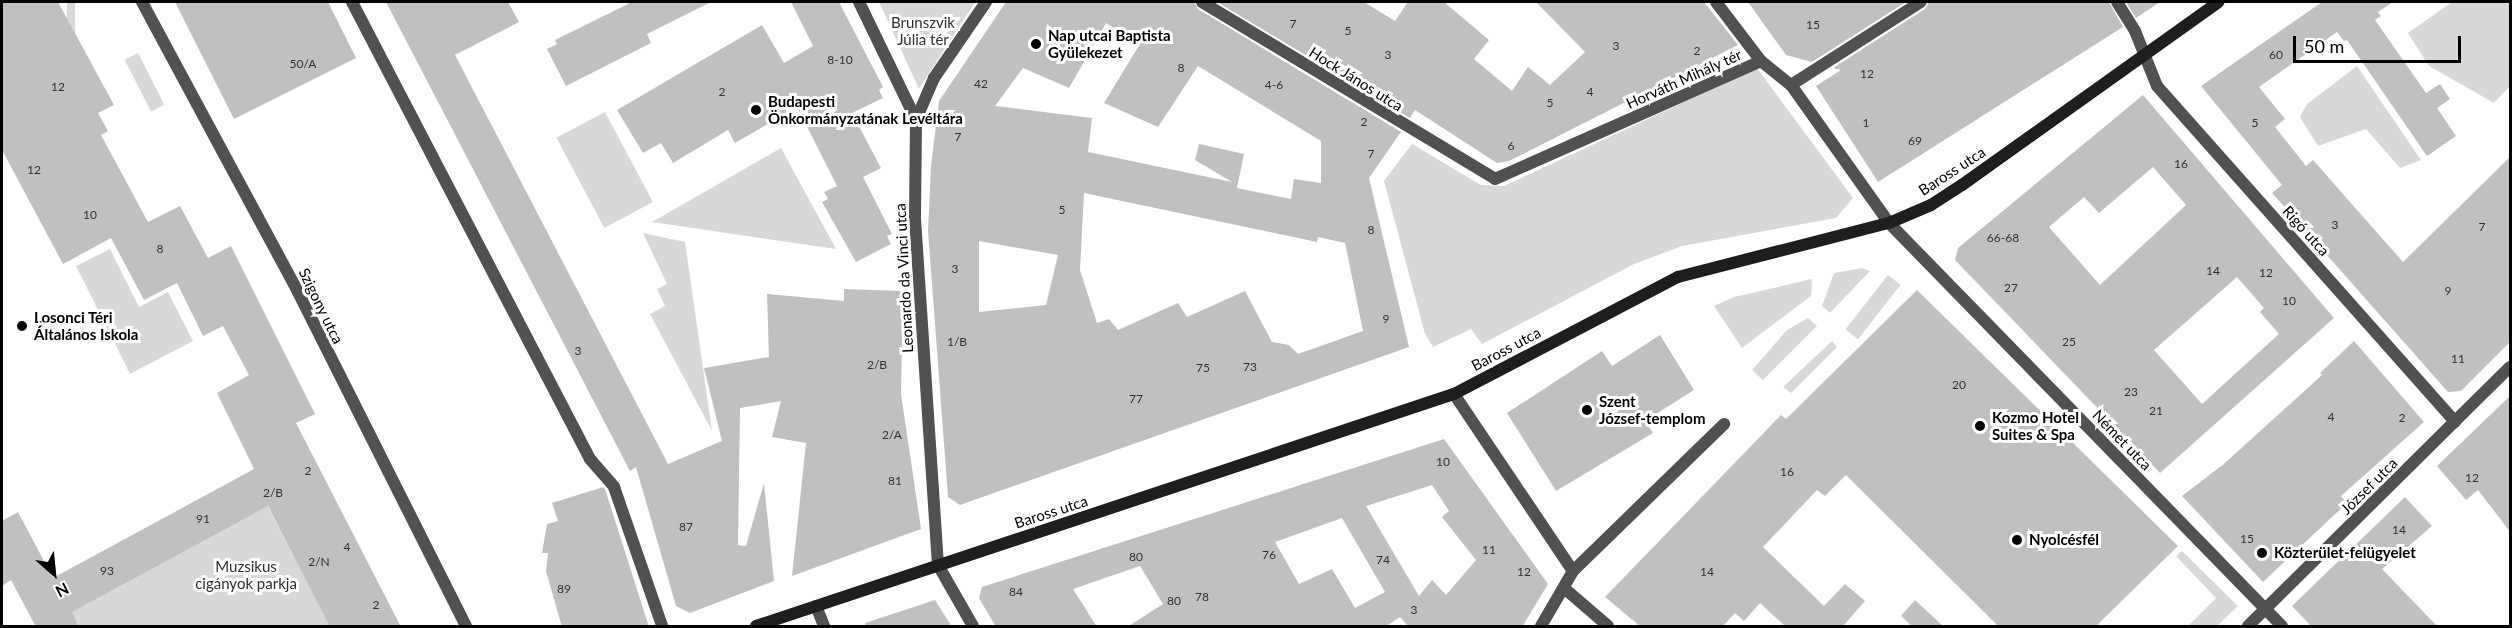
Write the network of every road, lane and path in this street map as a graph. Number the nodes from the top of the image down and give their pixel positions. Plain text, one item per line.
1 (142, 2) edge
2 (352, 2) edge
3 (859, 2) edge
4 (986, 2) edge
5 (1202, 2) edge
6 (1716, 2) edge
7 (1921, 2) edge
8 (2117, 2) edge
9 (2219, 2) edge
10 (2144, 53) junction
11 (1761, 61) junction
12 (1791, 84) junction
13 (916, 120) junction
14 (1495, 179) joint
15 (1889, 223) junction
16 (2511, 367) edge
17 (1454, 394) junction
18 (2455, 422) junction
19 (1724, 424) dead end
20 (938, 565) junction
21 (1573, 571) junction
22 (1564, 588) junction
23 (816, 606) junction
24 (2265, 610) junction
25 (466, 627) edge
26 (662, 627) edge
27 (756, 627) edge
28 (824, 627) edge
29 (973, 627) edge
30 (1541, 627) edge
31 (1608, 627) edge
32 (2248, 627) edge
33 (2282, 627) edge

1 - 25 street, Szigony utca
2 - 26 street
3 - 13 street, Leonardo da Vinci utca
4 - 13 street
5 - 14 street, Hock János utca
6 - 11 street
7 - 12 street
8 - 10 street, Rigó utca
9 - 10 street, Baross utca
10 - 15 street, Baross utca
10 - 18 street, Rigó utca
11 - 12 street, Horváth Mihály tér
11 - 14 street, Horváth Mihály tér
12 - 15 street, Horváth Mihály tér
13 - 20 street, Leonardo da Vinci utca
15 - 17 street, Baross utca
15 - 24 street, Német utca
16 - 18 street, József utca
17 - 20 street, Baross utca
17 - 21 street
18 - 24 street, József utca
19 - 21 street
20 - 23 street, Baross utca
20 - 29 street
21 - 22 street
22 - 30 street
22 - 31 street
23 - 27 street, Baross utca
23 - 28 street
24 - 32 street, József utca
24 - 33 street, Német utca

